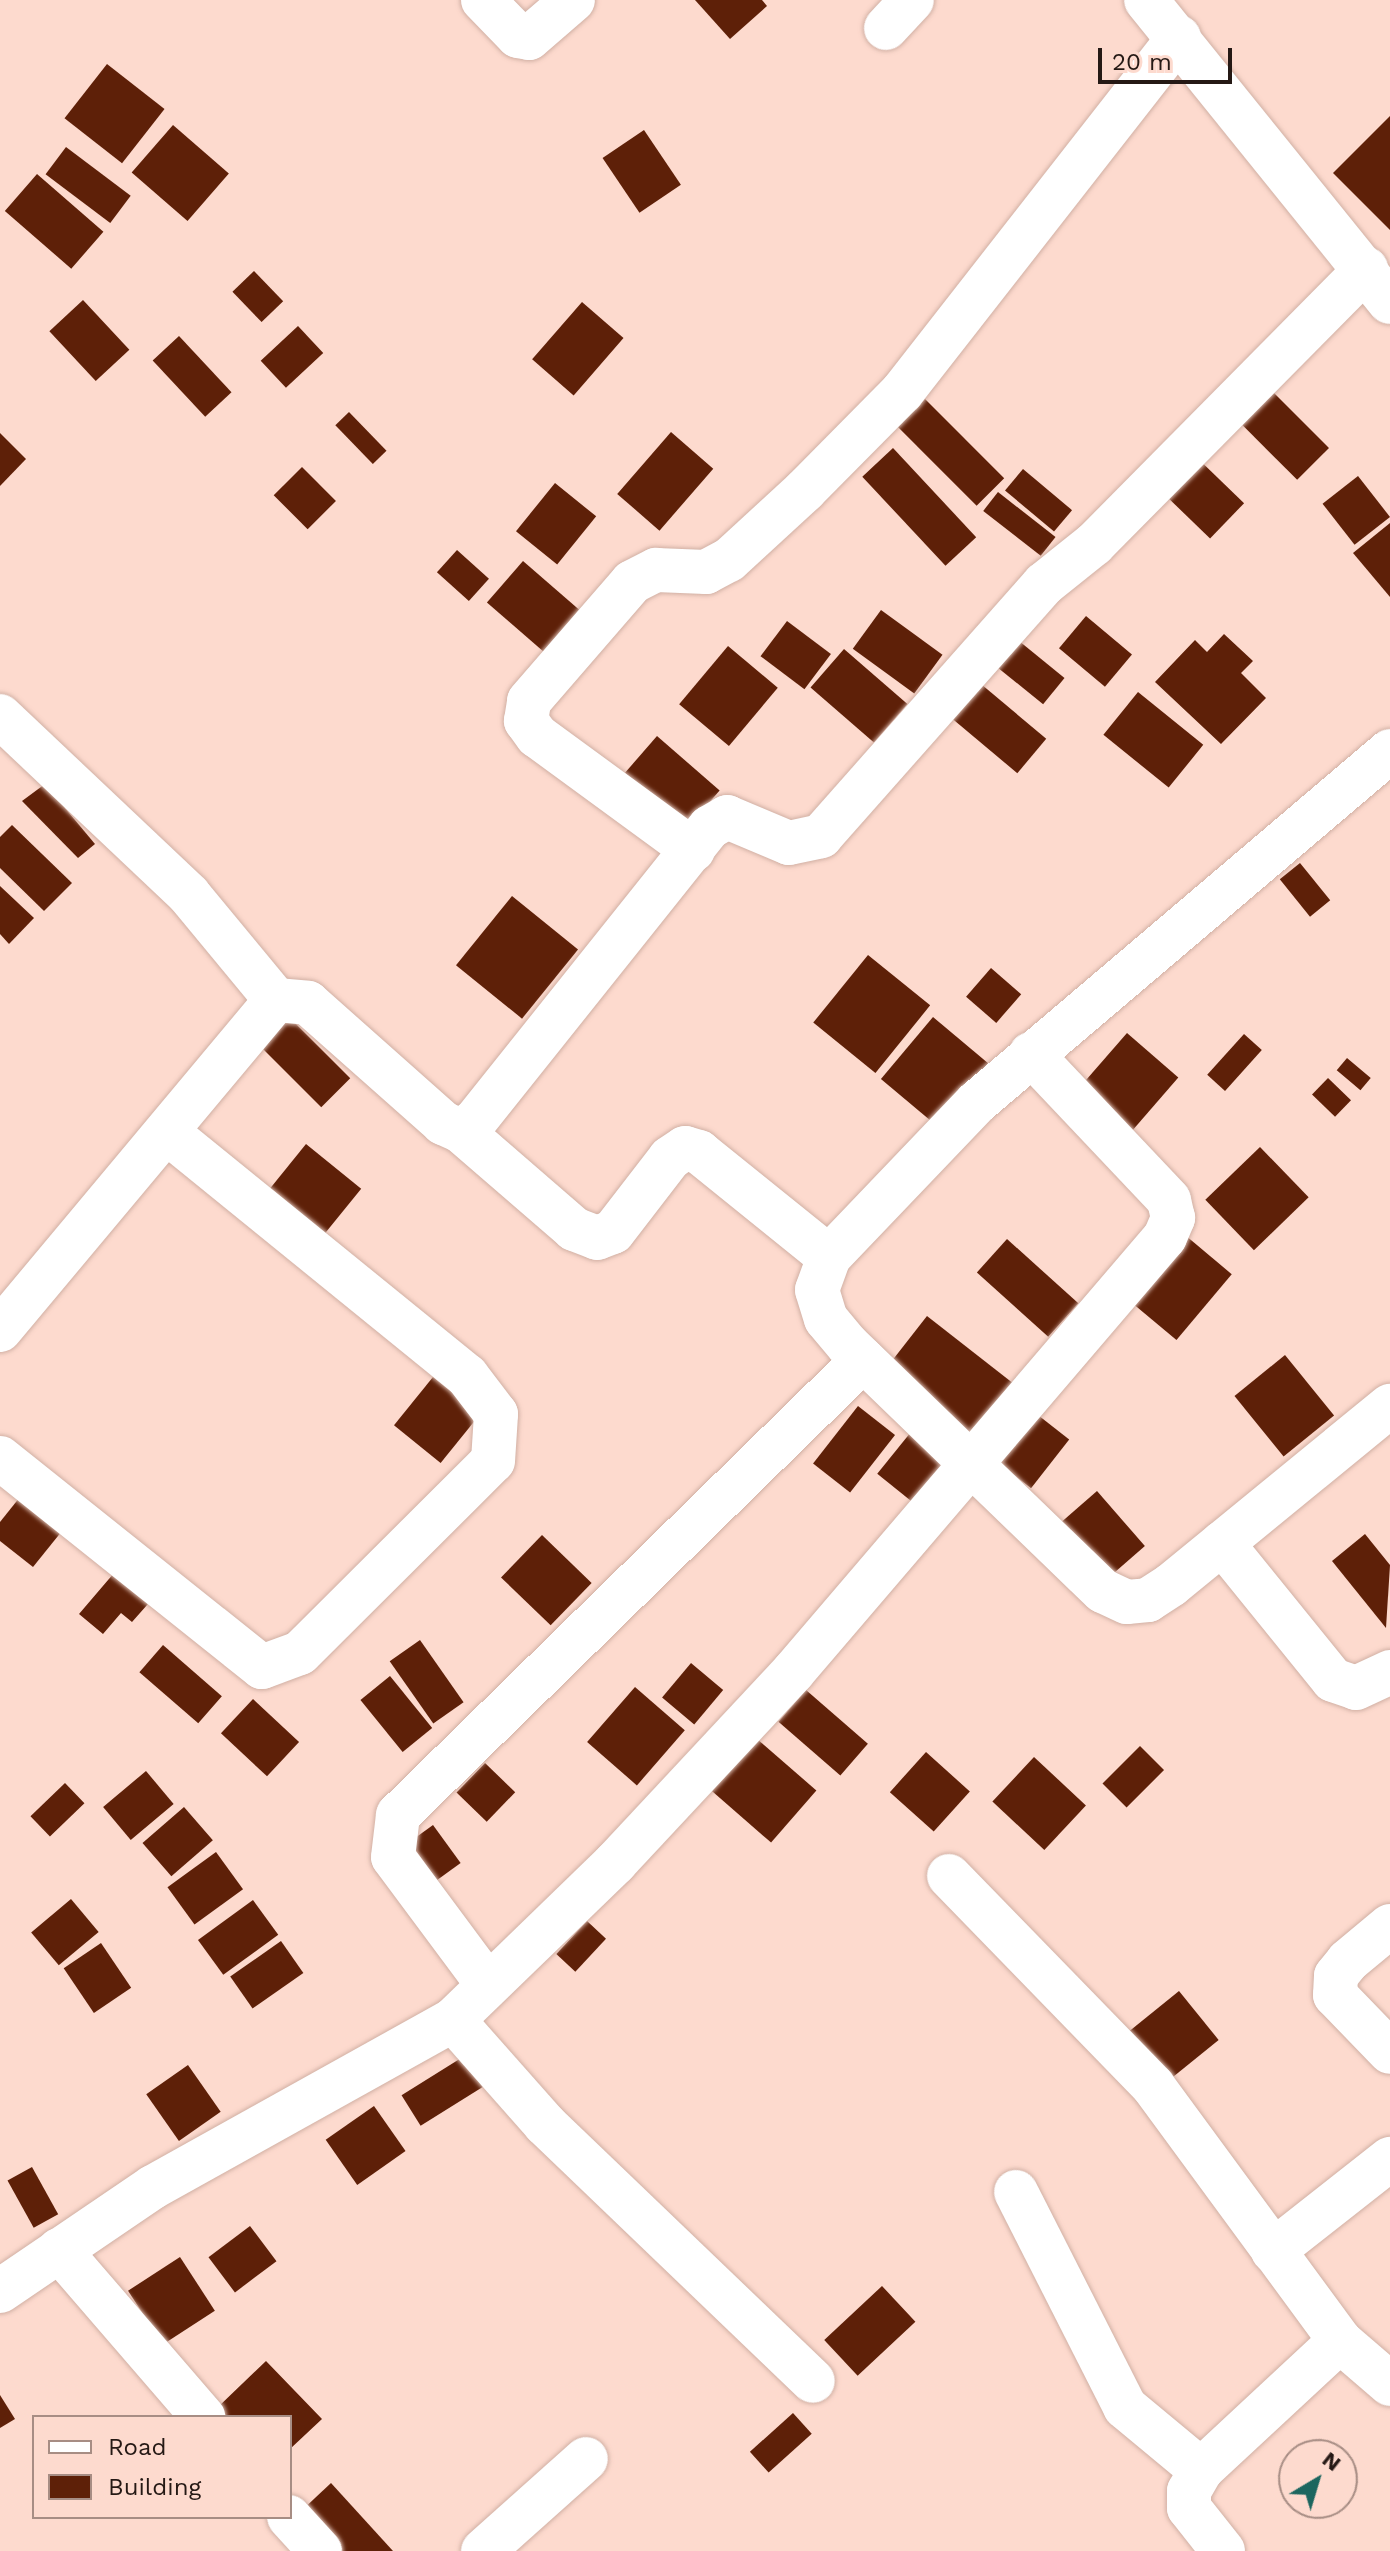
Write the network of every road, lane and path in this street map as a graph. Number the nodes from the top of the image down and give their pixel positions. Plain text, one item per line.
1 (483, 0) edge
2 (573, 0) edge
3 (1146, 0) edge
4 (1179, 37) junction
5 (1378, 286) edge
6 (0, 716) edge
7 (1390, 751) edge
8 (693, 850) junction
9 (276, 1000) junction
10 (1031, 1054) junction
11 (461, 1131) junction
12 (167, 1132) junction
13 (829, 1257) junction
14 (0, 1330) edge
15 (863, 1360) junction
16 (1390, 1406) edge
17 (0, 1458) edge
18 (969, 1462) junction
19 (1222, 1543) junction
20 (1390, 1672) edge
21 (949, 1876) dead end
22 (1390, 1926) edge
23 (488, 1985) junction
24 (453, 2020) junction
25 (1390, 2052) edge
26 (1390, 2159) edge
27 (1016, 2192) dead end
28 (59, 2250) junction
29 (1273, 2251) junction
30 (0, 2291) edge
31 (1340, 2341) junction
32 (813, 2381) dead end
33 (1390, 2384) edge
34 (201, 2415) edge
35 (586, 2459) dead end
36 (1201, 2470) junction
37 (291, 2519) edge
38 (320, 2551) edge
39 (483, 2551) edge
40 (1223, 2551) edge

1 - 2 street
3 - 4 street
4 - 5 street
4 - 8 street
5 - 8 street
6 - 9 street
7 - 10 street
8 - 11 street
9 - 11 street
9 - 12 street
10 - 13 street
10 - 18 street
11 - 13 street
12 - 14 street
12 - 17 street
13 - 15 street
15 - 18 street
15 - 23 street
16 - 19 street
18 - 19 street
18 - 23 street
19 - 20 street
21 - 29 street
22 - 25 street
23 - 24 street
24 - 28 street
24 - 32 street
26 - 29 street
27 - 36 street
28 - 30 street
28 - 34 street
29 - 31 street
31 - 33 street
31 - 36 street
35 - 39 street
36 - 40 street
37 - 38 street

